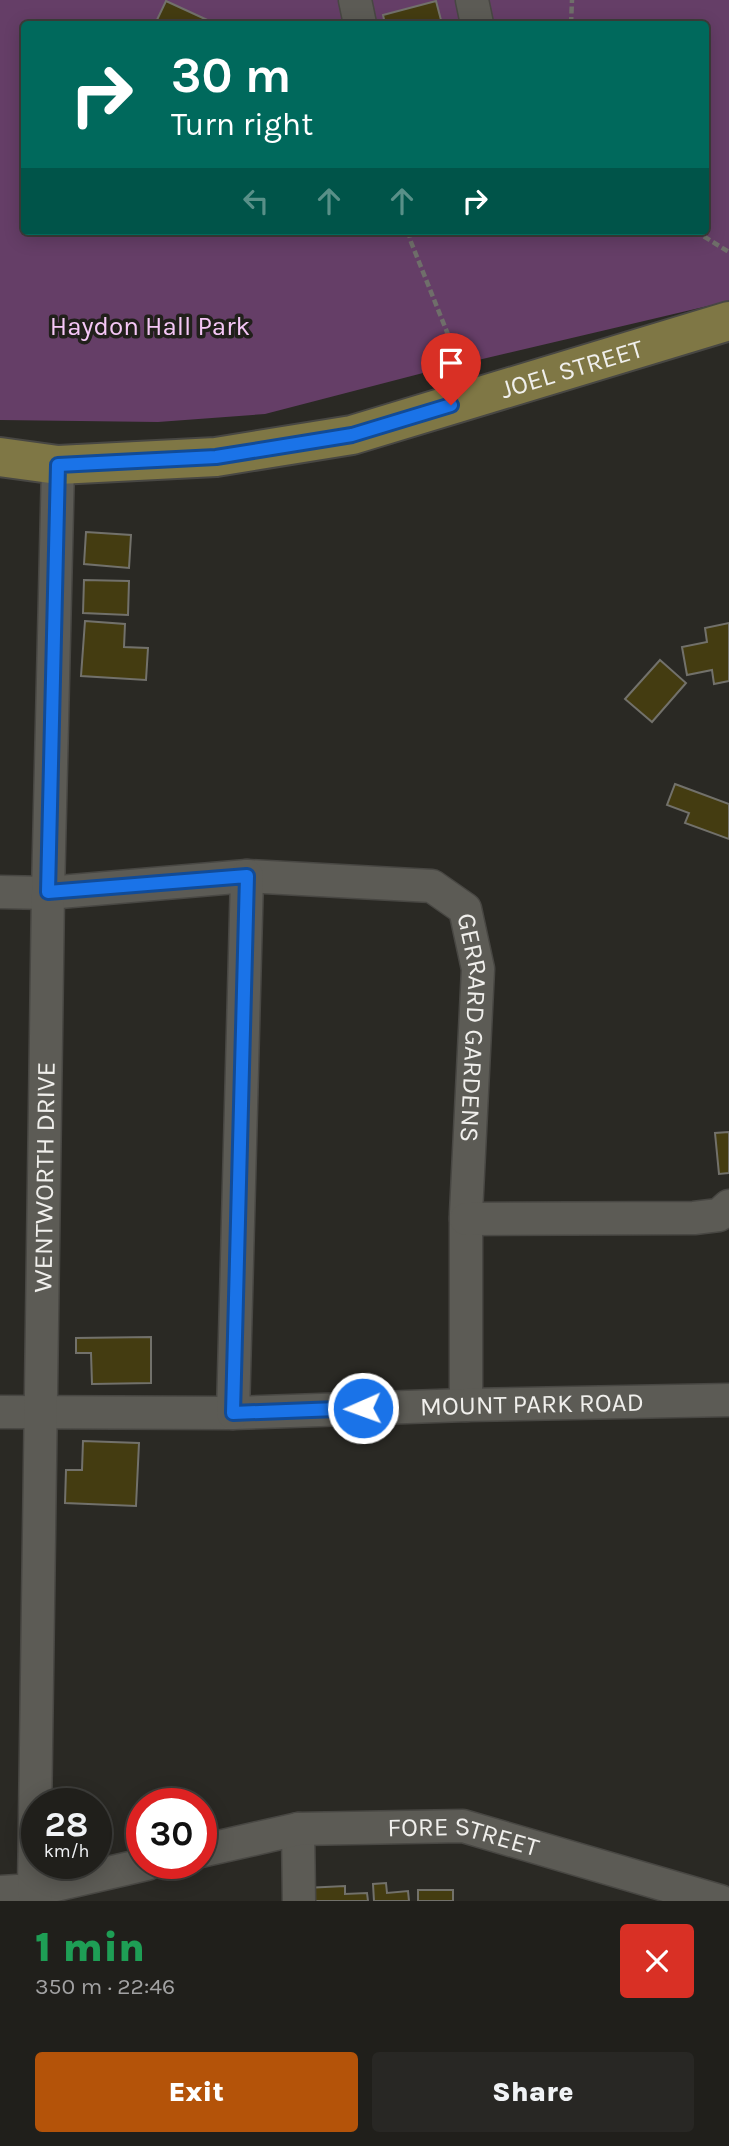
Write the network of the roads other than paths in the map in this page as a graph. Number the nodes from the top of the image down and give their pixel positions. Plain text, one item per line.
1 (355, 0) edge
2 (472, 0) edge
3 (359, 21) edge
4 (476, 21) edge
5 (729, 321) edge
6 (0, 457) edge
7 (58, 465) junction
8 (247, 876) junction
9 (0, 892) edge
10 (48, 892) junction
11 (729, 1206) edge
12 (466, 1219) junction
13 (729, 1399) edge
14 (466, 1405) junction
15 (0, 1412) edge
16 (42, 1413) junction
17 (233, 1413) junction
18 (298, 1829) junction
19 (217, 1847) edge
20 (126, 1870) edge
21 (0, 1892) edge
22 (35, 1895) edge
23 (299, 1901) edge
24 (720, 1901) edge

1 - 3 street
2 - 4 street
5 - 7 main road, JOEL STREET
6 - 7 main road, JOEL STREET
7 - 10 street, WENTWORTH DRIVE
8 - 10 street, GERRARD GARDENS
8 - 12 street, GERRARD GARDENS
8 - 17 street
9 - 10 street, GERRARD GARDENS
10 - 16 street, WENTWORTH DRIVE
11 - 12 street
12 - 14 street, GERRARD GARDENS
13 - 14 street, MOUNT PARK ROAD
14 - 17 street, MOUNT PARK ROAD
15 - 16 street, MOUNT PARK ROAD
16 - 17 street, MOUNT PARK ROAD
16 - 22 street, WENTWORTH DRIVE
18 - 19 street, FORE STREET
18 - 23 street
18 - 24 street, FORE STREET
20 - 22 street
21 - 22 street

